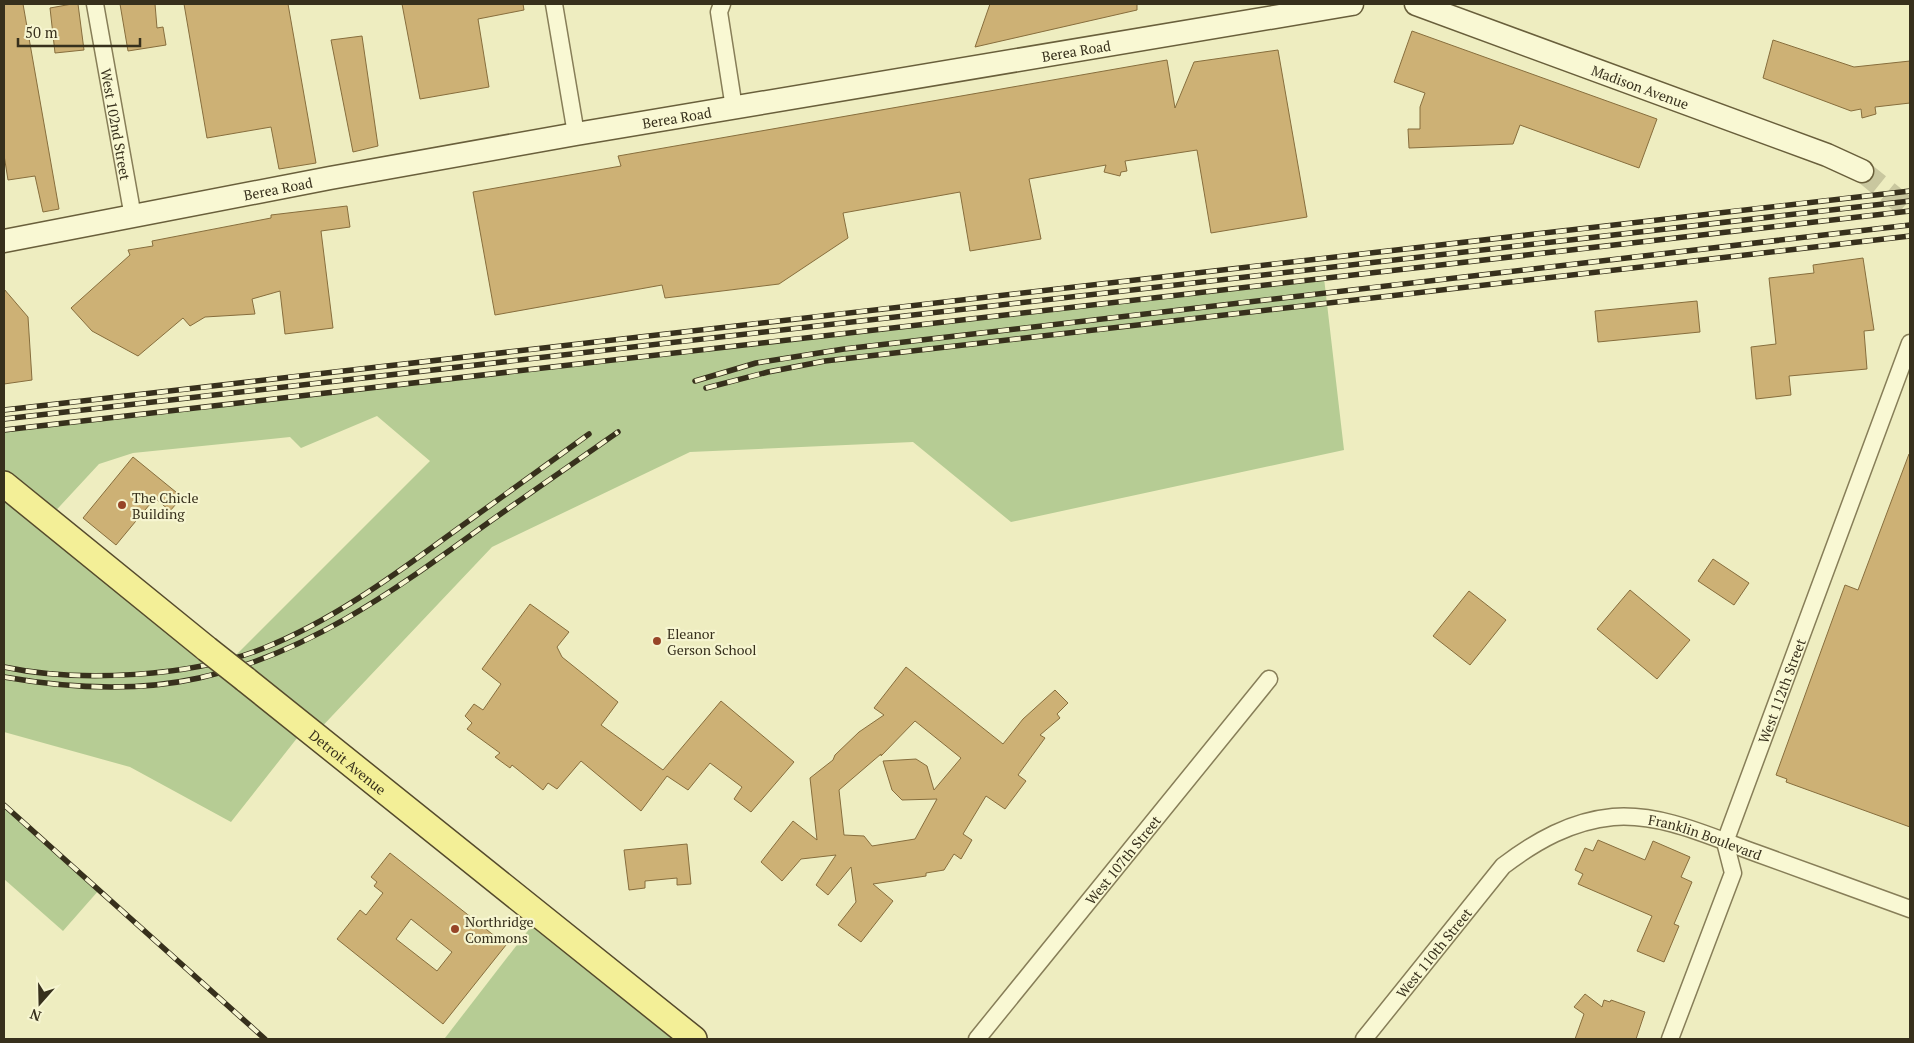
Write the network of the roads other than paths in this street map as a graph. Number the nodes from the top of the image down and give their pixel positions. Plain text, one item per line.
1 (94, 4) edge
2 (554, 4) edge
3 (722, 4) edge
4 (1352, 4) edge
5 (1416, 4) edge
6 (734, 108) junction
7 (576, 134) junction
8 (1862, 171) tunnel mouth
9 (134, 217) junction
10 (4, 241) edge
11 (1910, 343) edge
12 (4, 484) edge
13 (1269, 679) dead end
14 (1725, 842) junction
15 (1503, 866) joint
16 (1910, 909) edge
17 (694, 1039) edge
18 (977, 1039) edge
19 (1364, 1039) edge
20 (1670, 1039) edge

1 - 9 street, West 102nd Street
2 - 7 street
3 - 6 street
4 - 6 main road, Berea Road
5 - 8 main road, Madison Avenue
6 - 7 main road, Berea Road
7 - 9 main road, Berea Road
9 - 10 main road, Berea Road
11 - 14 street, West 112th Street
12 - 17 main road, Detroit Avenue, bridge
13 - 18 street, West 107th Street
14 - 15 street, Franklin Boulevard
14 - 16 street, Franklin Boulevard
14 - 20 street
15 - 19 street, West 110th Street

